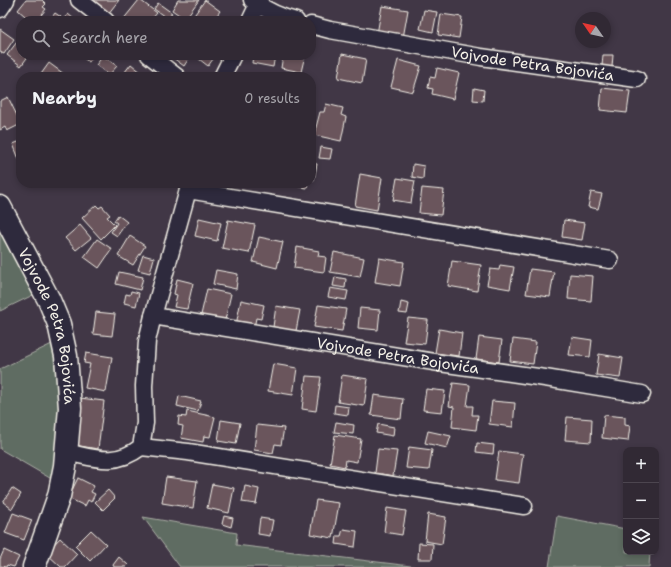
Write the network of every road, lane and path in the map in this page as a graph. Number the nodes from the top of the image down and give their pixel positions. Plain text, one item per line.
1 (6, 0) edge
2 (79, 0) edge
3 (257, 2) edge
4 (0, 10) edge
5 (100, 16) edge
6 (252, 16) edge
7 (279, 16) edge
8 (316, 26) edge
9 (155, 60) edge
10 (230, 60) edge
11 (171, 72) edge
12 (224, 72) edge
13 (637, 79) dead end
14 (189, 188) edge
15 (195, 188) edge
16 (0, 207) edge
17 (610, 260) dead end
18 (153, 316) junction
19 (642, 394) dead end
20 (141, 448) junction
21 (66, 452) junction
22 (524, 506) dead end
23 (34, 567) edge

1 - 4 street
2 - 5 street
3 - 6 street
3 - 7 street
8 - 13 street, Vojvode Petra Bojovića
9 - 11 street
10 - 12 street
14 - 18 street
15 - 17 street
16 - 21 street, Vojvode Petra Bojovića
18 - 19 street, Vojvode Petra Bojovića
18 - 20 street
20 - 21 street
20 - 22 street
21 - 23 street, Vojvode Petra Bojovića

